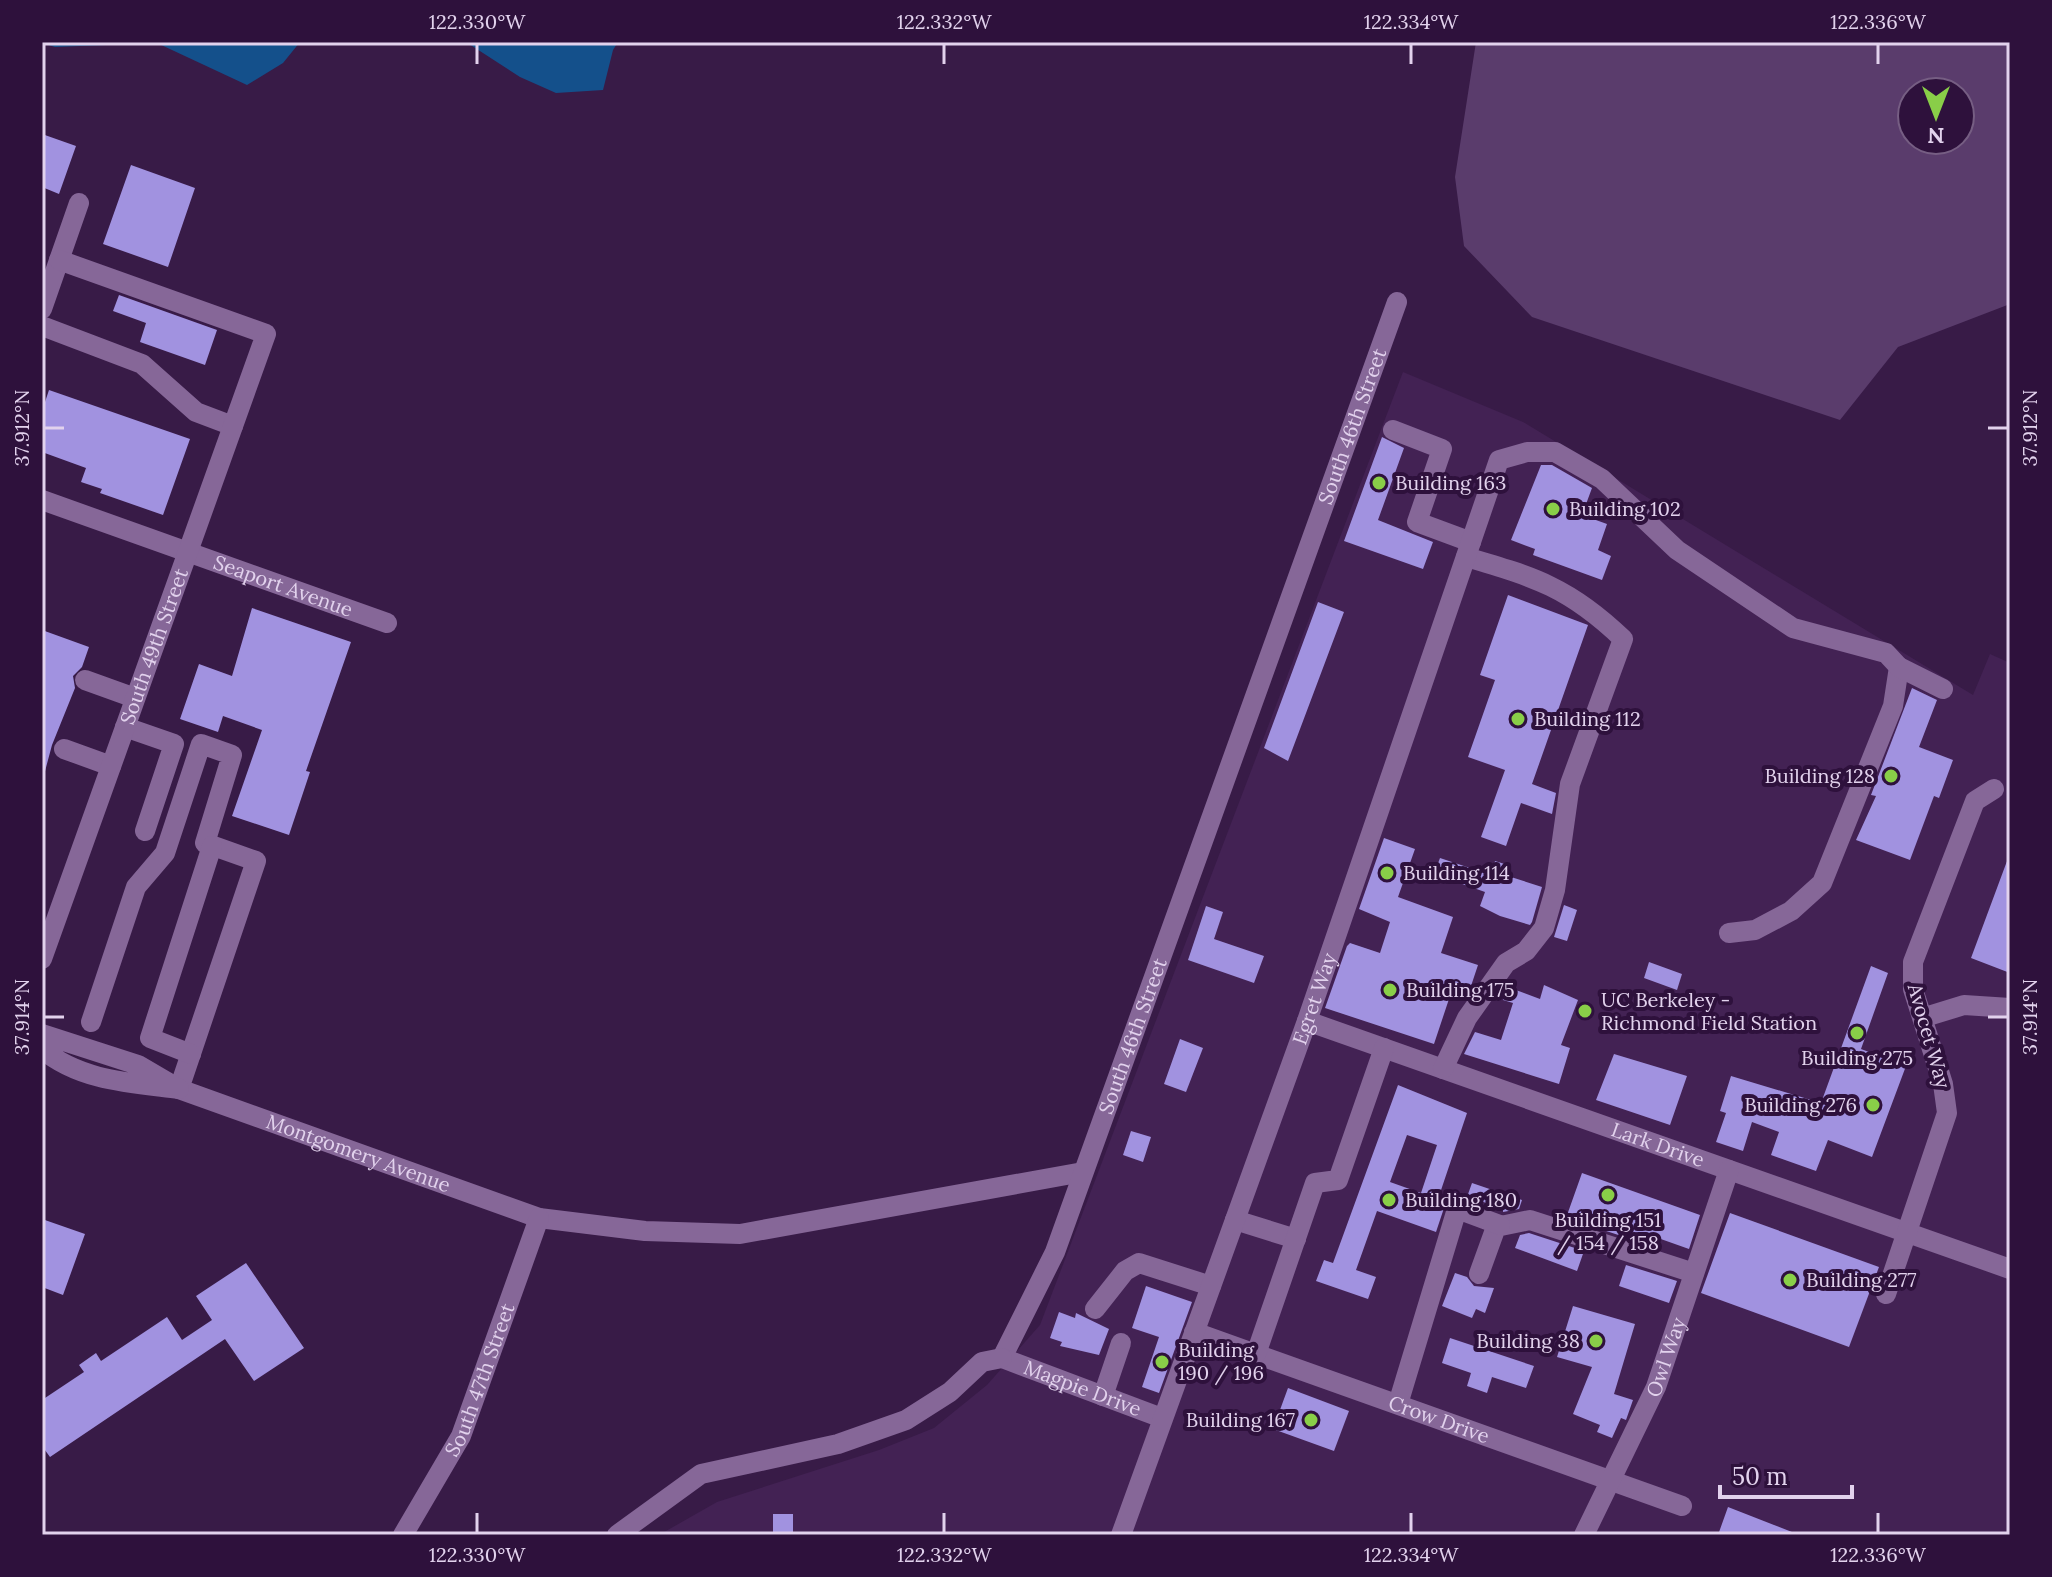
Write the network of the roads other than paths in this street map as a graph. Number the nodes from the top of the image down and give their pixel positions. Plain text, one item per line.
1 (79, 203) dead end
2 (59, 260) junction
3 (1397, 302) dead end
4 (42, 309) edge
5 (42, 326) edge
6 (233, 426) junction
7 (1393, 430) dead end
8 (42, 500) edge
9 (1469, 549) junction
10 (188, 552) junction
11 (387, 623) dead end
12 (1899, 667) junction
13 (85, 680) dead end
14 (1943, 689) dead end
15 (135, 698) junction
16 (125, 727) junction
17 (64, 749) dead end
18 (111, 766) junction
19 (1994, 789) dead end
20 (145, 831) dead end
21 (212, 846) junction
22 (1729, 933) dead end
23 (42, 959) edge
24 (2010, 1008) edge
25 (1925, 1017) junction
26 (1307, 1021) junction
27 (91, 1022) dead end
28 (42, 1034) edge
29 (1384, 1048) junction
30 (42, 1049) edge
31 (191, 1054) junction
32 (1443, 1069) junction
33 (179, 1089) junction
34 (1729, 1170) junction
35 (1083, 1172) junction
36 (539, 1218) junction
37 (1235, 1220) junction
38 (1500, 1225) junction
39 (1908, 1233) junction
40 (1296, 1239) junction
41 (2010, 1269) edge
42 (1694, 1273) junction
43 (1479, 1274) dead end
44 (1211, 1286) junction
45 (1886, 1294) dead end
46 (1095, 1309) dead end
47 (1194, 1332) junction
48 (1121, 1343) dead end
49 (1256, 1354) junction
50 (1002, 1358) junction
51 (1103, 1396) junction
52 (1398, 1404) junction
53 (1162, 1418) junction
54 (1610, 1479) junction
55 (1682, 1506) dead end
56 (403, 1535) edge
57 (617, 1535) edge
58 (1121, 1535) edge
59 (1584, 1535) edge

1 - 2 street
2 - 4 street
2 - 6 street, South 49th Street
3 - 35 street, South 46th Street
5 - 6 street
6 - 10 street, South 49th Street
7 - 9 street
8 - 10 street, Seaport Avenue
9 - 12 street, Egret Way
9 - 26 street, Egret Way
9 - 32 street
10 - 11 street, Seaport Avenue
10 - 15 street, South 49th Street
12 - 14 street
12 - 22 street
13 - 15 street
15 - 16 street, South 49th Street
16 - 18 street, South 49th Street
16 - 20 street
17 - 18 street
18 - 23 street, South 49th Street
19 - 25 street, Avocet Way
21 - 27 street
21 - 31 street
21 - 31 street
24 - 25 street
25 - 39 street, Avocet Way
26 - 29 street, Lark Drive
26 - 37 street, Egret Way
28 - 33 street, Montgomery Avenue
29 - 32 street, Lark Drive
29 - 40 street
30 - 33 street, Montgomery Avenue
31 - 33 street
32 - 34 street, Lark Drive
33 - 36 street, Montgomery Avenue
34 - 39 street, Lark Drive
34 - 42 street, Owl Way
35 - 36 street, Montgomery Avenue
35 - 50 street, South 46th Street
36 - 56 street, South 47th Street
37 - 40 street
37 - 44 street, Egret Way
38 - 42 street
38 - 43 street
38 - 52 street
39 - 41 street, Lark Drive
39 - 45 street, Avocet Way
40 - 49 street
42 - 54 street, Owl Way
44 - 46 street
44 - 47 street, Egret Way
47 - 49 street, Crow Drive
47 - 53 street, Egret Way
48 - 51 street
49 - 52 street, Crow Drive
50 - 51 street, Magpie Drive
50 - 57 street
51 - 53 street, Magpie Drive
52 - 54 street, Crow Drive
53 - 58 street, Egret Way
54 - 55 street, Crow Drive
54 - 59 street, Owl Way

